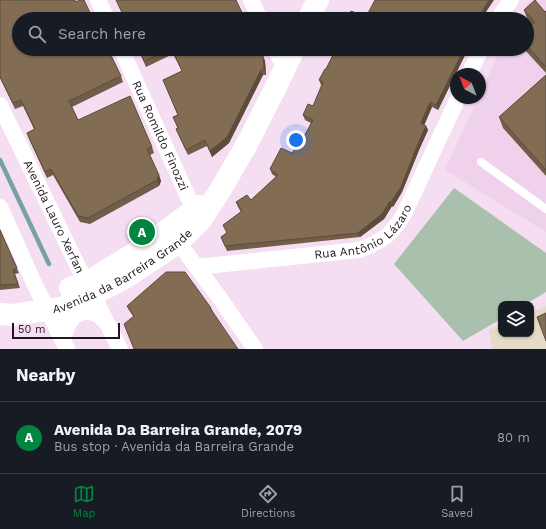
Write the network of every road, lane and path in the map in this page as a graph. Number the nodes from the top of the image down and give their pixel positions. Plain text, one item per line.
1 (98, 0) edge
2 (251, 0) edge
3 (318, 0) edge
4 (511, 0) edge
5 (104, 12) edge
6 (257, 12) edge
7 (312, 12) edge
8 (503, 12) edge
9 (124, 56) edge
10 (278, 56) edge
11 (291, 56) edge
12 (478, 56) edge
13 (472, 68) edge
14 (285, 69) junction
15 (455, 104) edge
16 (0, 105) edge
17 (480, 162) dead end
18 (0, 208) edge
19 (546, 209) edge
20 (197, 215) junction
21 (173, 236) junction
22 (197, 267) junction
23 (91, 288) junction
24 (0, 302) edge
25 (45, 304) junction
26 (0, 314) edge
27 (106, 322) junction
28 (65, 344) edge
29 (120, 349) edge
30 (255, 349) edge

1 - 5 street
2 - 6 street
3 - 7 main road
4 - 8 street
9 - 20 street, Rua Romildo Finozzi
10 - 14 street
11 - 14 main road, Avenida da Barreira Grande
12 - 13 street
14 - 20 main road, Avenida da Barreira Grande
15 - 22 street, Rua Antônio Lázaro
16 - 23 street, Avenida Lauro Xerfan
17 - 19 lane
18 - 25 street
20 - 21 main road, Avenida da Barreira Grande
21 - 22 street
21 - 23 main road, Avenida da Barreira Grande
22 - 30 street
23 - 25 main road, Avenida da Barreira Grande
23 - 27 street, Avenida Lauro Xerfan
24 - 25 main road, Avenida da Barreira Grande
25 - 26 main road, Avenida da Barreira Grande
25 - 28 street
27 - 28 street
27 - 29 street, Avenida Lauro Xerfan

